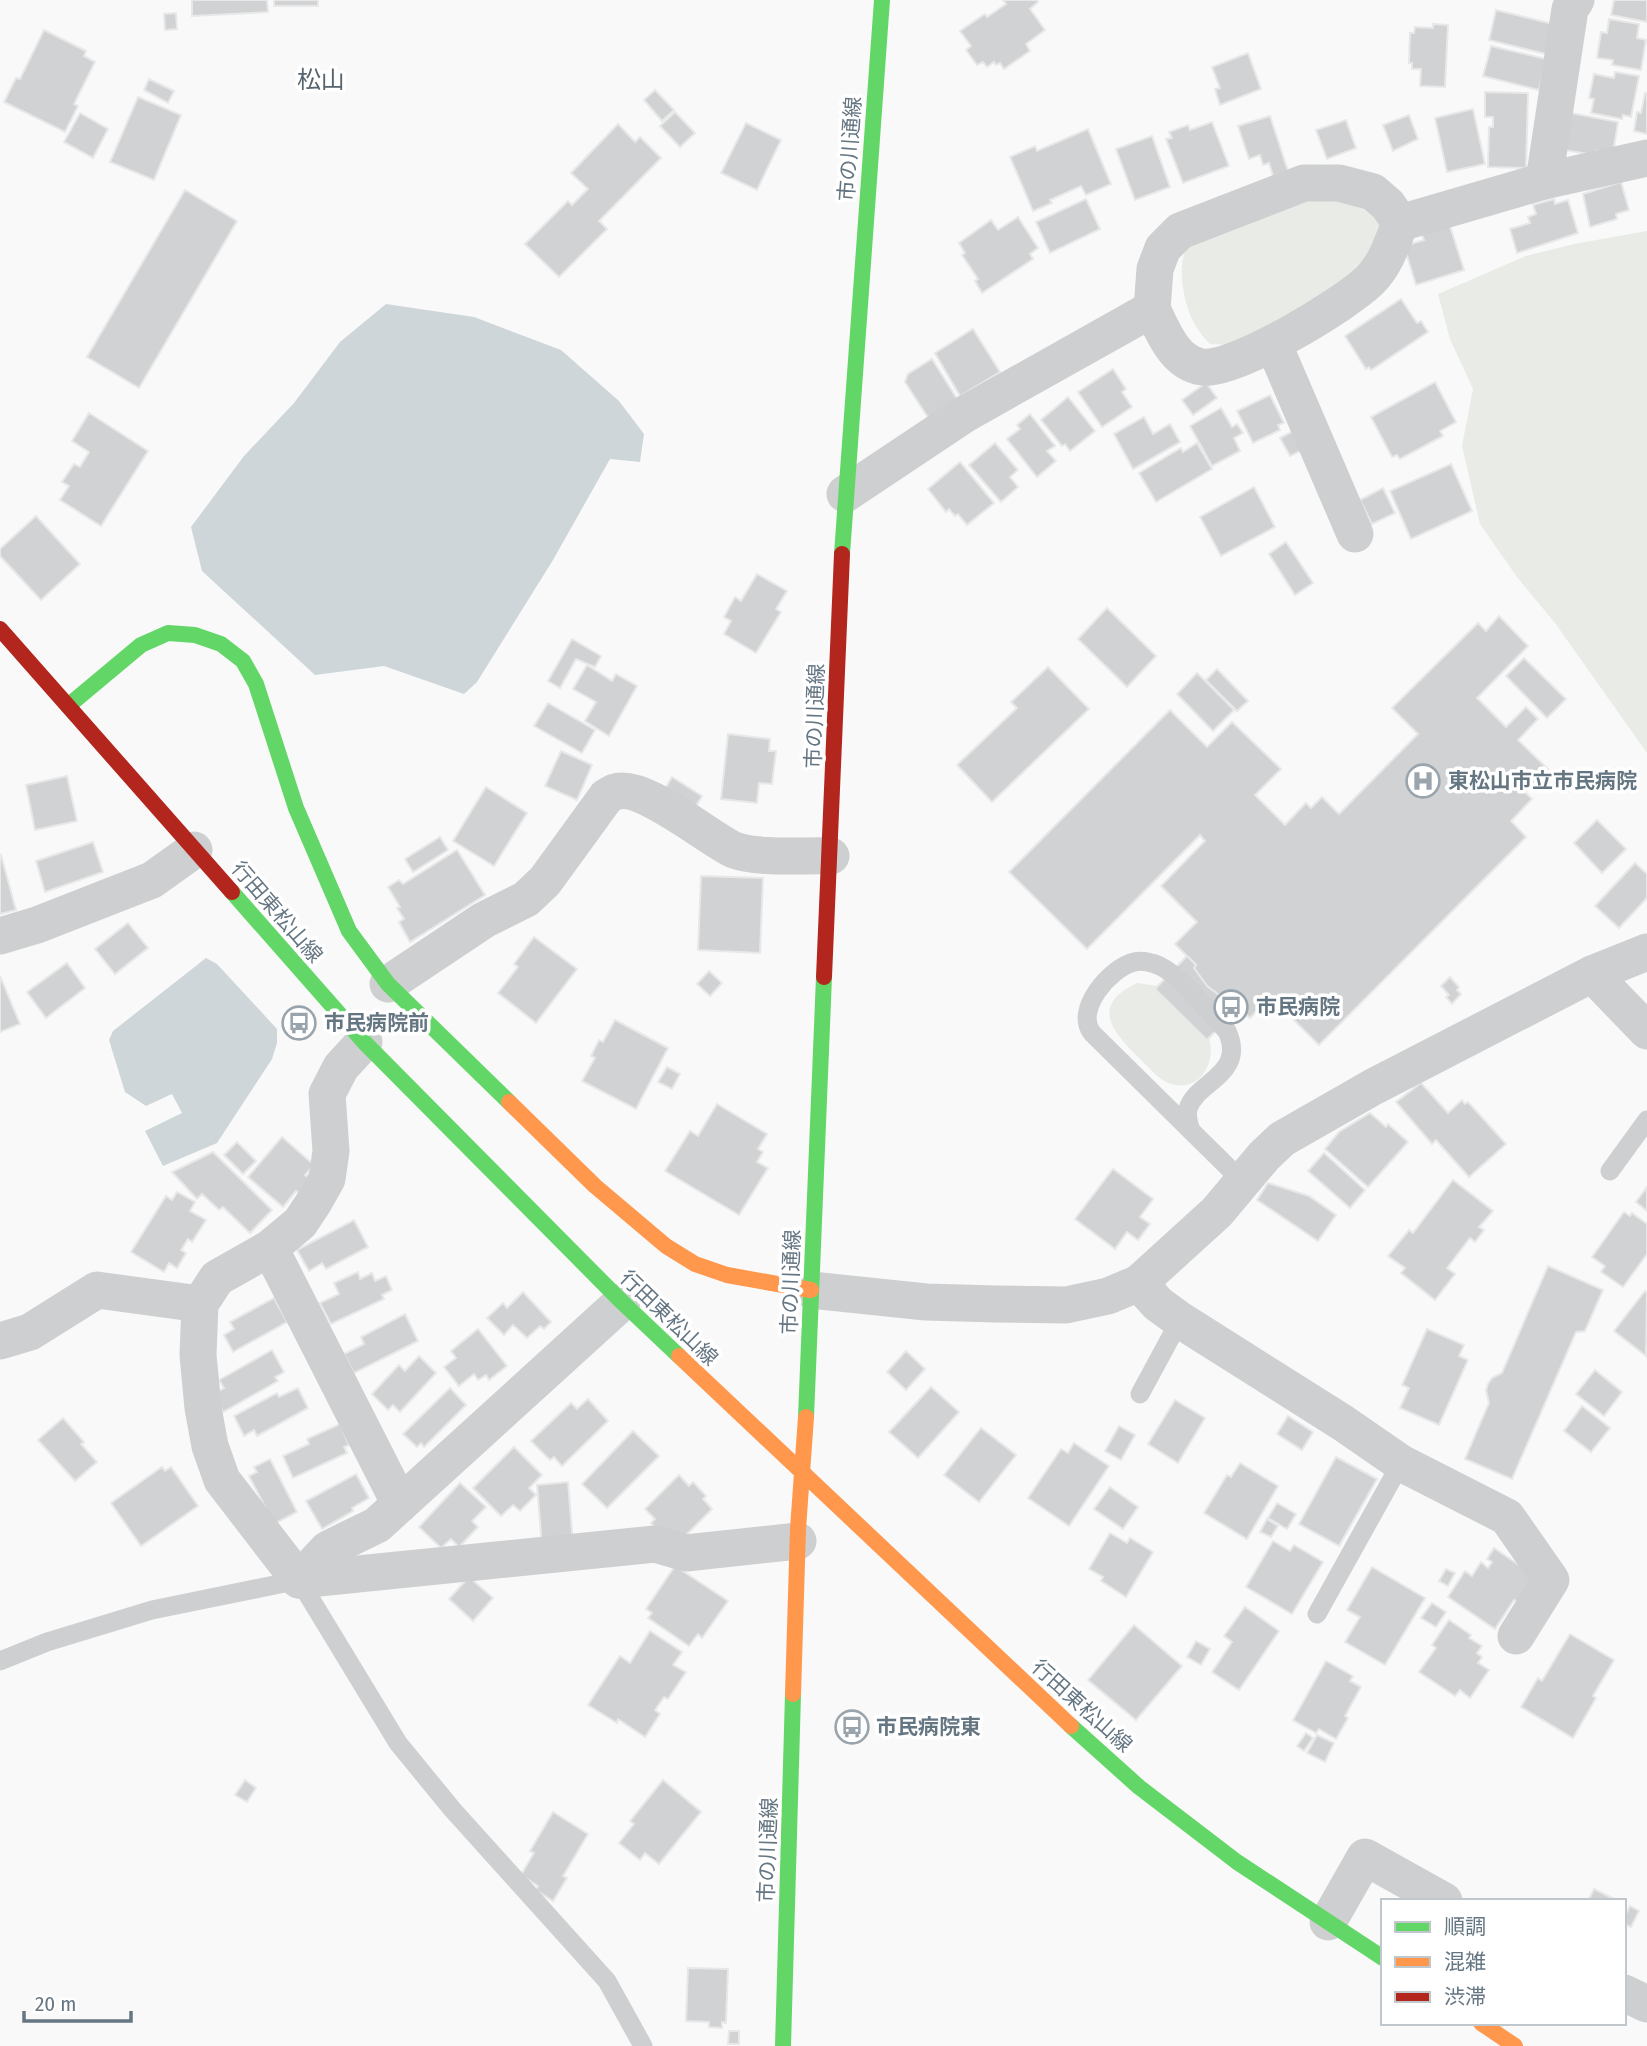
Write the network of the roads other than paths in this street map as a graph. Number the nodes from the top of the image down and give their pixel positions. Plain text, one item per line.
1 (882, 0) edge
2 (1576, 0) edge
3 (1647, 158) edge
4 (1544, 181) junction
5 (1400, 223) junction
6 (1152, 309) junction
7 (1273, 344) junction
8 (845, 494) junction
9 (1355, 534) dead end
10 (0, 629) edge
11 (68, 706) junction
12 (194, 850) junction
13 (831, 856) junction
14 (0, 936) edge
15 (1647, 952) edge
16 (1592, 974) junction
17 (388, 984) junction
18 (1647, 1031) edge
19 (364, 1042) junction
20 (1647, 1120) edge
21 (1191, 1131) junction
22 (1610, 1171) dead end
23 (1243, 1182) junction
24 (270, 1248) junction
25 (1139, 1283) junction
26 (811, 1290) junction
27 (622, 1302) junction
28 (200, 1304) junction
29 (1180, 1321) junction
30 (0, 1341) edge
31 (1140, 1394) dead end
32 (1401, 1463) junction
33 (400, 1504) junction
34 (798, 1535) junction
35 (299, 1580) junction
36 (1317, 1614) dead end
37 (1516, 1636) dead end
38 (0, 1661) edge
39 (1440, 1899) edge
40 (1328, 1922) junction
41 (1381, 1957) edge
42 (1626, 1994) edge
43 (1647, 2004) edge
44 (1484, 2025) edge
45 (643, 2046) edge
46 (783, 2046) edge
47 (1515, 2046) edge

1 - 8 street, 市の川通線
2 - 4 street
3 - 4 street
4 - 5 street
5 - 6 street
5 - 7 street
6 - 7 street
6 - 8 street
7 - 9 street
8 - 13 street, 市の川通線
10 - 11 street, 行田東松山線
11 - 12 street, 行田東松山線
11 - 17 street
12 - 14 street
12 - 19 street, 行田東松山線
13 - 17 street
13 - 26 street, 市の川通線
15 - 16 street
16 - 18 street
16 - 23 street
17 - 26 street
19 - 24 street
19 - 27 street, 行田東松山線
20 - 22 lane
21 - 21 lane
21 - 23 lane
23 - 25 street
24 - 28 street
24 - 33 street
25 - 26 street
25 - 29 street
26 - 34 street, 市の川通線
27 - 33 street
27 - 40 street, 行田東松山線
28 - 30 street
28 - 35 street
29 - 31 lane
29 - 32 street
32 - 36 lane
32 - 37 street
33 - 35 street
34 - 35 street
34 - 46 street, 市の川通線
35 - 38 lane
35 - 45 lane
39 - 40 street
40 - 41 street, 行田東松山線
42 - 43 street
44 - 47 street

